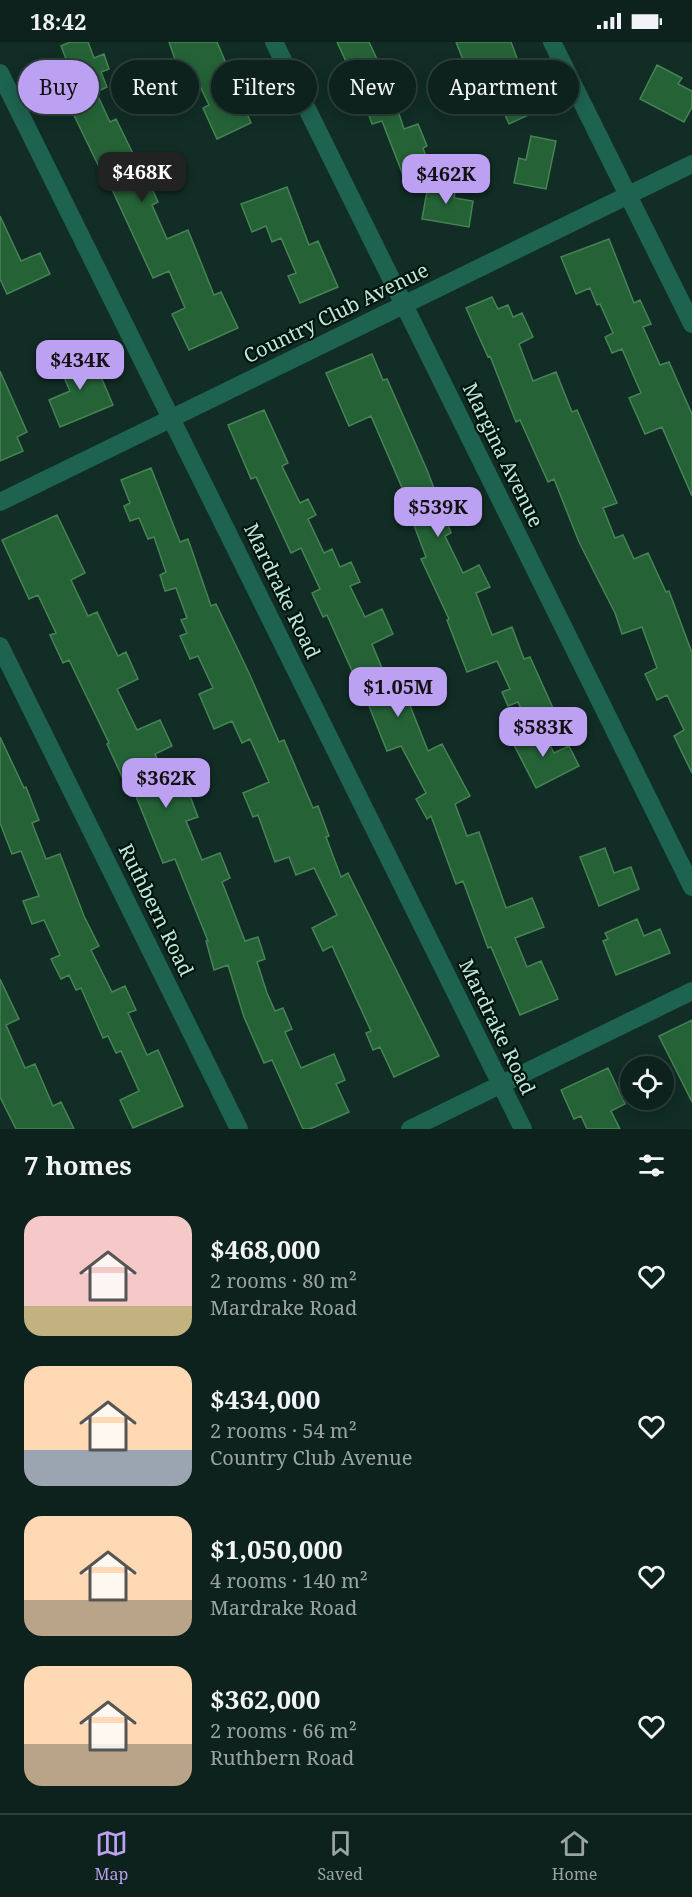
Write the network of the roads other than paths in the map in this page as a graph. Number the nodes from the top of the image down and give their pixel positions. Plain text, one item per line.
1 (274, 42) edge
2 (552, 42) edge
3 (0, 73) edge
4 (692, 164) edge
5 (628, 195) junction
6 (404, 305) junction
7 (692, 324) edge
8 (172, 418) junction
9 (0, 502) edge
10 (0, 646) edge
11 (692, 887) edge
12 (692, 991) edge
13 (501, 1085) junction
14 (239, 1129) edge
15 (410, 1129) edge
16 (523, 1129) edge

1 - 6 street, Margina Avenue
2 - 5 street
3 - 8 street, Mardrake Road
4 - 5 street, Country Club Avenue
5 - 6 street, Country Club Avenue
5 - 7 street
6 - 8 street, Country Club Avenue
6 - 11 street, Margina Avenue
8 - 9 street, Country Club Avenue
8 - 13 street, Mardrake Road
10 - 14 street, Ruthbern Road
12 - 13 street
13 - 15 street
13 - 16 street, Mardrake Road

